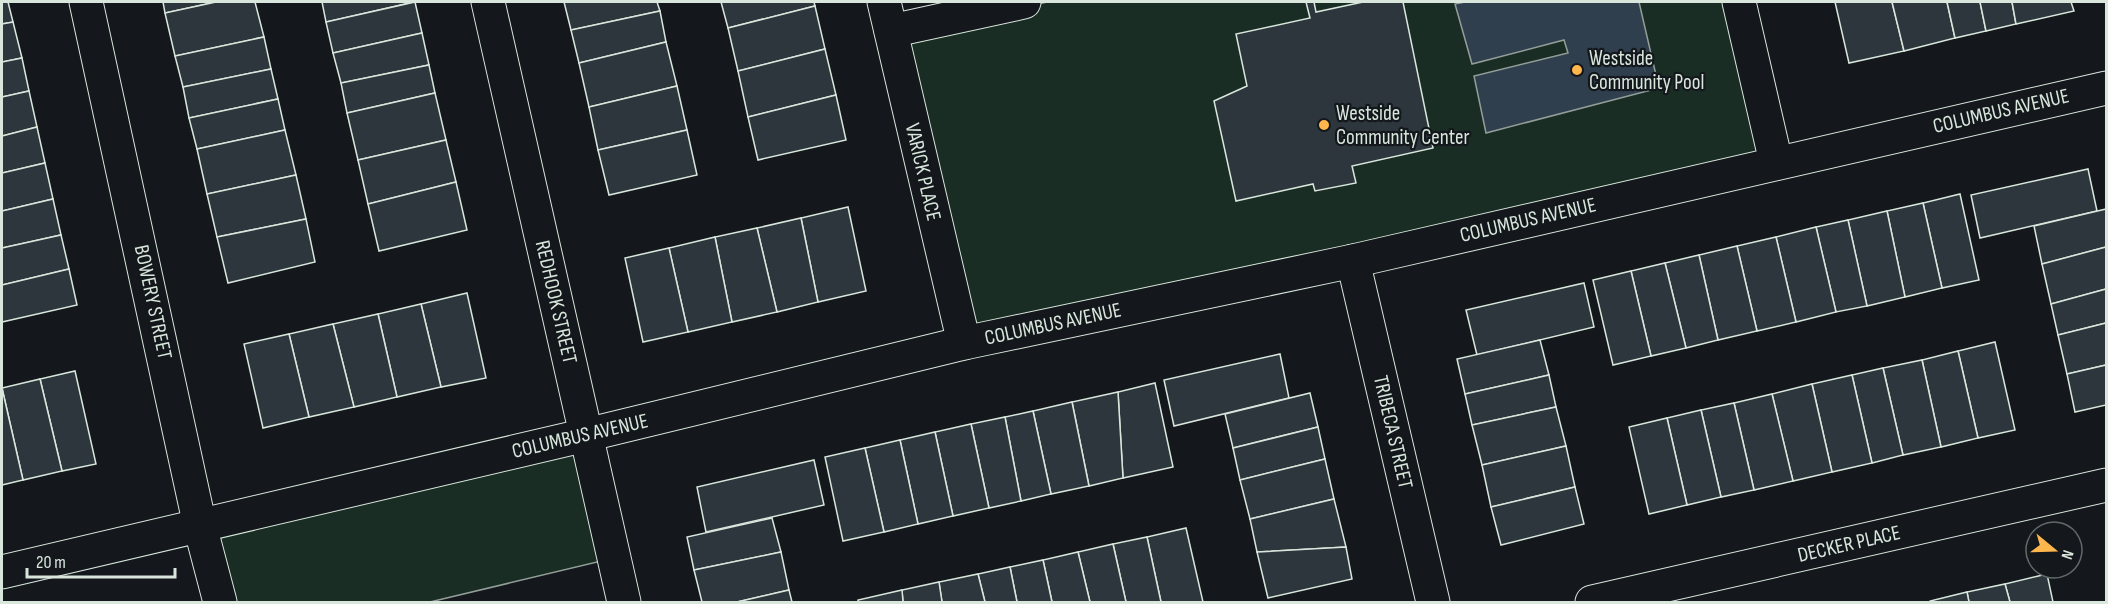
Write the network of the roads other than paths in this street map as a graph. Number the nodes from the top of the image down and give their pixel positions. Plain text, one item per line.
1 (86, 2) edge
2 (488, 2) edge
3 (1024, 2) edge
4 (1739, 2) edge
5 (887, 16) edge
6 (2106, 88) edge
7 (1776, 162) junction
8 (1353, 261) junction
9 (964, 343) junction
10 (586, 435) junction
11 (2106, 485) edge
12 (200, 526) junction
13 (2, 572) edge
14 (220, 603) edge
15 (624, 603) edge
16 (1433, 603) edge
17 (1592, 603) edge

1 - 12 street, BOWERY STREET
2 - 10 street, REDHOOK STREET
3 - 5 street
4 - 7 street
5 - 9 street, VARICK PLACE
6 - 7 street, COLUMBUS AVENUE
7 - 8 street, COLUMBUS AVENUE
8 - 9 street, COLUMBUS AVENUE
8 - 16 street, TRIBECA STREET
9 - 10 street, COLUMBUS AVENUE
10 - 12 street, COLUMBUS AVENUE
10 - 15 street, REDHOOK STREET
11 - 17 street, DECKER PLACE
12 - 13 street, COLUMBUS AVENUE
12 - 14 street, BOWERY STREET

